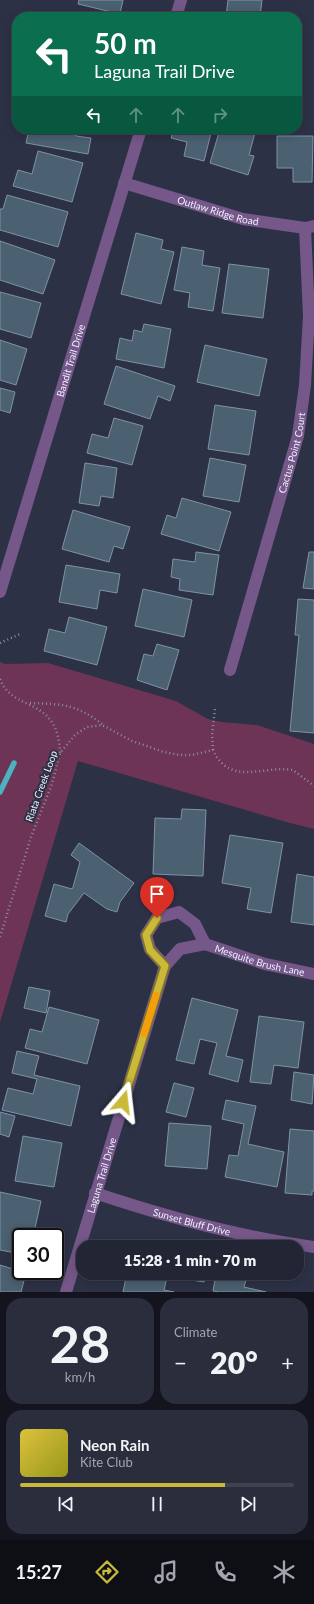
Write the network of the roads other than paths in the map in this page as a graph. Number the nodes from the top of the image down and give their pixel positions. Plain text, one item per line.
1 (181, 0) edge
2 (177, 12) edge
3 (139, 134) edge
4 (124, 183) junction
5 (310, 227) edge
6 (0, 592) edge
7 (230, 670) dead end
8 (205, 944) junction
9 (180, 949) joint
10 (165, 966) junction
11 (314, 974) edge
12 (96, 1193) junction
13 (314, 1247) edge
14 (66, 1292) edge

1 - 2 street
3 - 4 street, Bandit Trail Drive
4 - 5 street, Outlaw Ridge Road
4 - 6 street, Bandit Trail Drive
5 - 7 street, Cactus Point Court
8 - 9 street, Mesquite Brush Lane
8 - 10 street, Mesquite Brush Lane
8 - 11 street, Mesquite Brush Lane
9 - 10 street, Laguna Trail Drive
10 - 12 street, Laguna Trail Drive
12 - 13 street, Sunset Bluff Drive
12 - 14 street, Laguna Trail Drive

